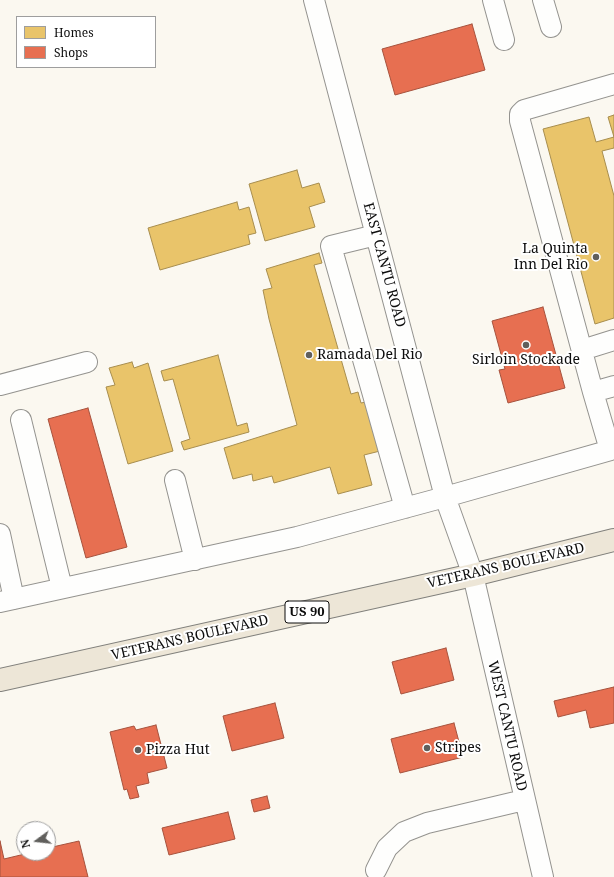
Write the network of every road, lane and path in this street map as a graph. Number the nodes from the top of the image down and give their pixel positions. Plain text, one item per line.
1 (314, 0) edge
2 (493, 0) edge
3 (543, 0) edge
4 (550, 27) dead end
5 (504, 40) dead end
6 (614, 84) edge
7 (376, 235) junction
8 (614, 340) edge
9 (582, 350) junction
10 (87, 362) dead end
11 (0, 385) edge
12 (614, 386) edge
13 (593, 392) junction
14 (21, 420) dead end
15 (612, 449) edge
16 (175, 480) dead end
17 (445, 497) junction
18 (404, 508) junction
19 (0, 534) edge
20 (614, 540) edge
21 (195, 560) junction
22 (473, 575) junction
23 (62, 588) junction
24 (7, 600) edge
25 (0, 680) edge
26 (524, 800) junction
27 (376, 870) dead end
28 (543, 877) edge

1 - 7 street, EAST CANTU ROAD
2 - 5 street
3 - 4 street
6 - 9 street
7 - 17 street, EAST CANTU ROAD
7 - 18 street
8 - 9 street
9 - 13 street
10 - 11 street
12 - 13 street
13 - 15 street
14 - 23 street
15 - 17 street
16 - 21 street
17 - 18 street
17 - 22 street, EAST CANTU ROAD
18 - 21 street
19 - 24 street
20 - 22 main road, VETERANS BOULEVARD / US 90
21 - 23 street
22 - 25 main road, VETERANS BOULEVARD / US 90
22 - 26 street, WEST CANTU ROAD
23 - 24 street
26 - 27 street
26 - 28 street, WEST CANTU ROAD

